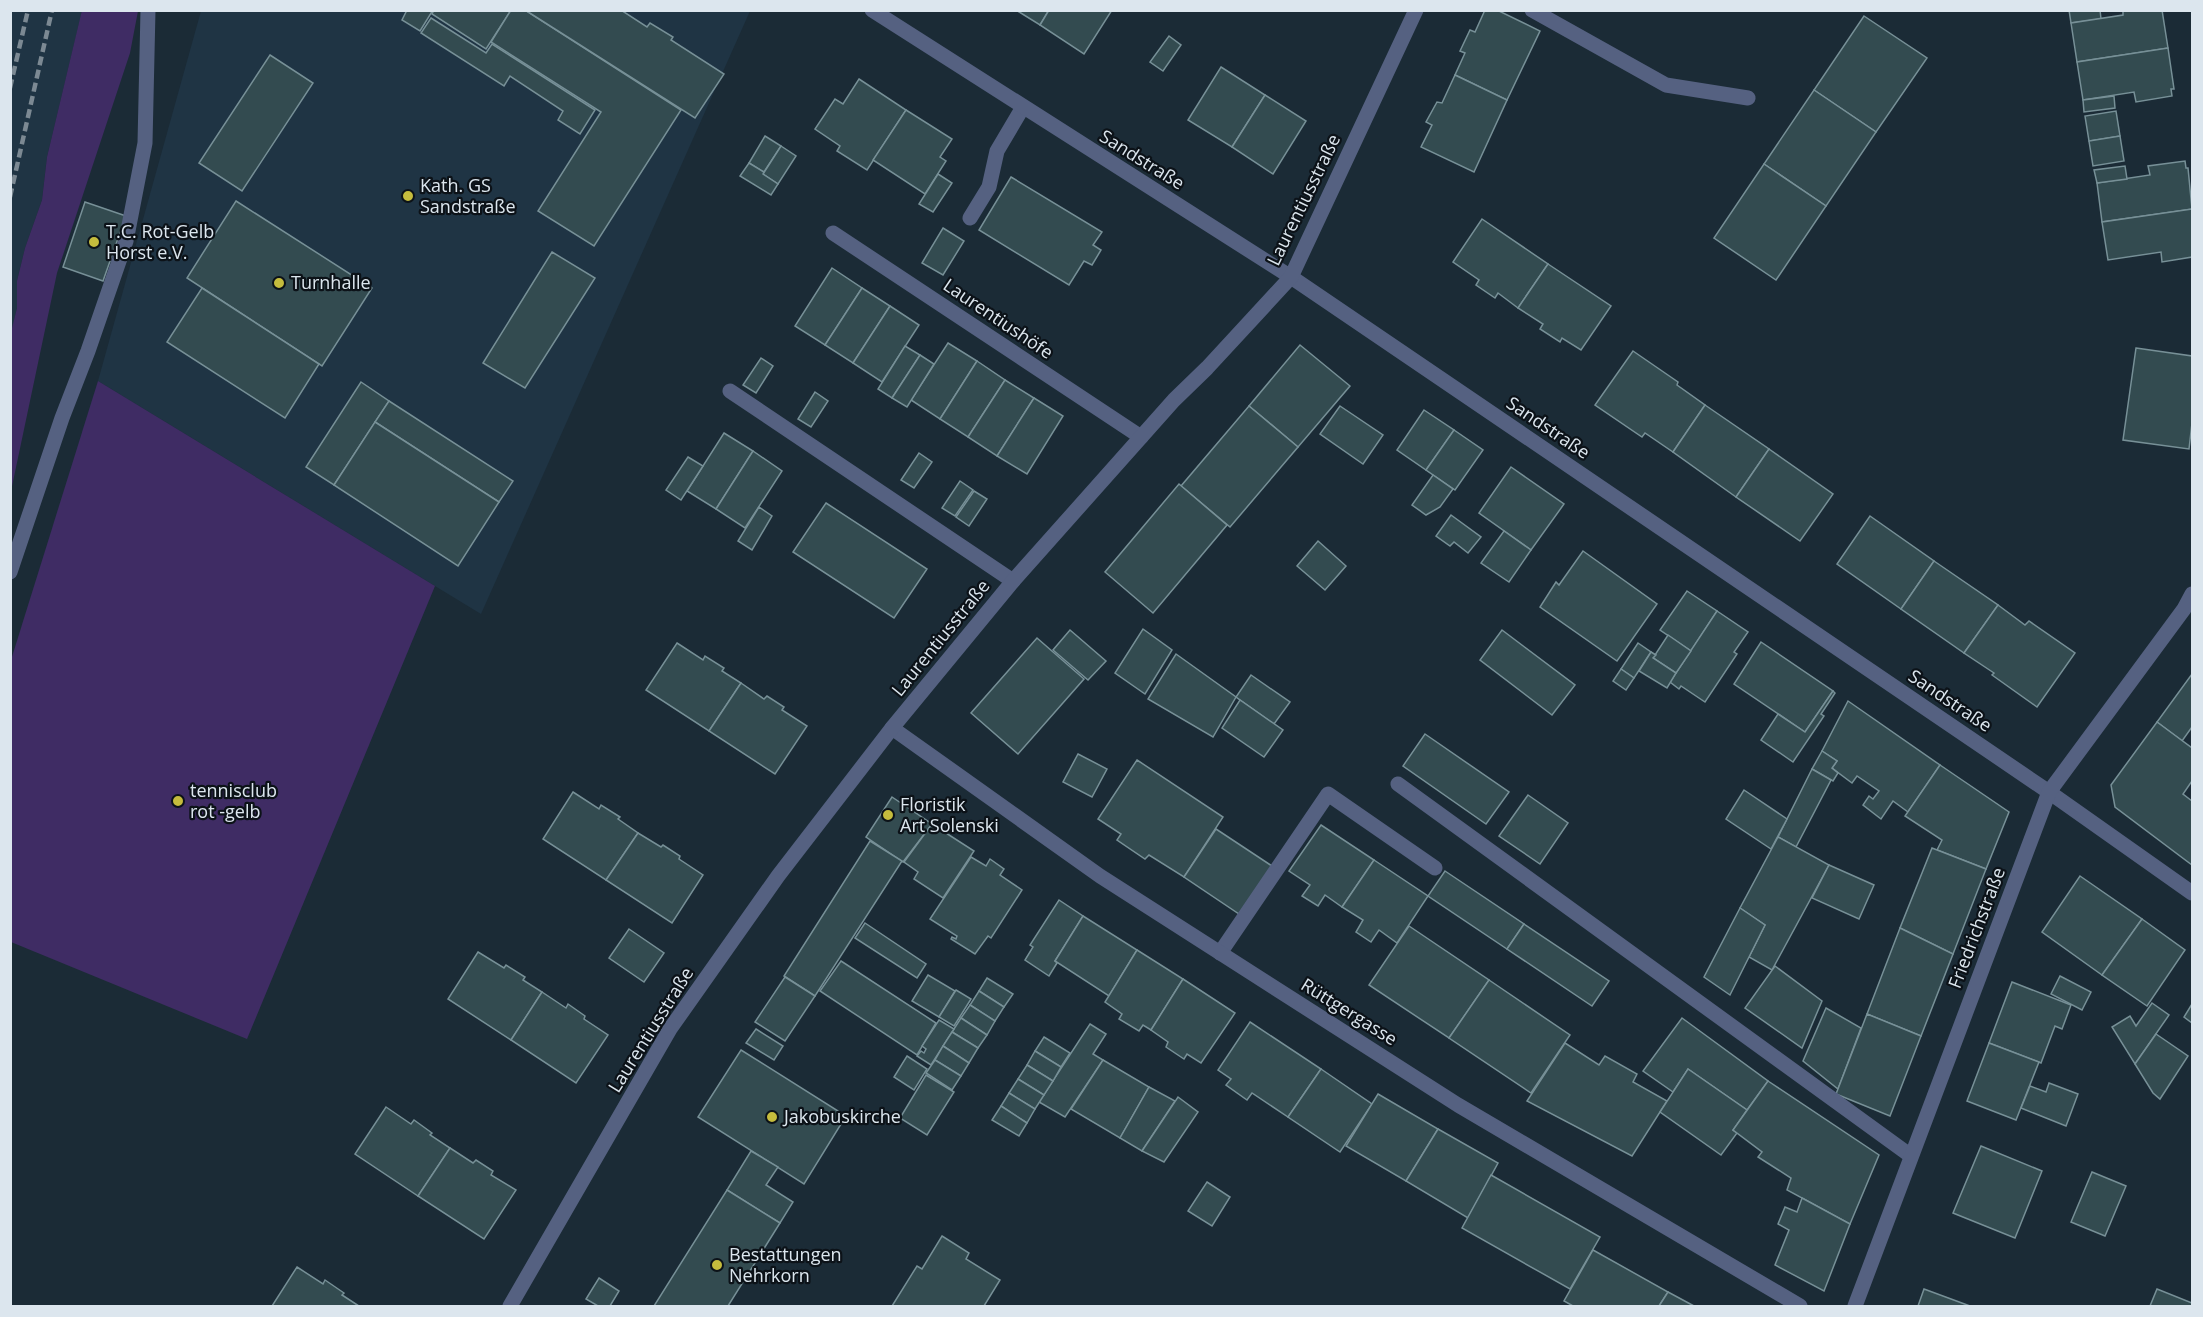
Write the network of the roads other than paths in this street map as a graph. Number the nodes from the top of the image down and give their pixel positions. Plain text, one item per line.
1 (148, 10) edge
2 (872, 10) edge
3 (1416, 10) edge
4 (1532, 10) edge
5 (1748, 98) dead end
6 (1023, 107) junction
7 (970, 218) dead end
8 (833, 233) dead end
9 (1291, 277) junction
10 (730, 391) dead end
11 (1140, 437) junction
12 (10, 572) edge
13 (1013, 581) junction
14 (2193, 594) edge
15 (892, 728) junction
16 (1398, 784) dead end
17 (2049, 792) junction
18 (1435, 868) dead end
19 (2193, 893) edge
20 (1221, 953) junction
21 (1911, 1156) junction
22 (510, 1306) edge
23 (1800, 1306) edge
24 (1855, 1306) edge

1 - 12 street
2 - 6 street, Sandstraße
3 - 9 street, Laurentiusstraße
4 - 5 street
6 - 7 street
6 - 9 street, Sandstraße
8 - 11 street, Laurentiushöfe
9 - 11 street, Laurentiusstraße
9 - 17 street, Sandstraße
10 - 13 street
11 - 13 street, Laurentiusstraße
13 - 15 street, Laurentiusstraße
14 - 17 street, Friedrichstraße
15 - 20 street, Rüttgergasse
15 - 22 street, Laurentiusstraße
16 - 21 street
17 - 19 street, Sandstraße
17 - 21 street, Friedrichstraße
18 - 20 street
20 - 23 street, Rüttgergasse
21 - 24 street, Friedrichstraße

